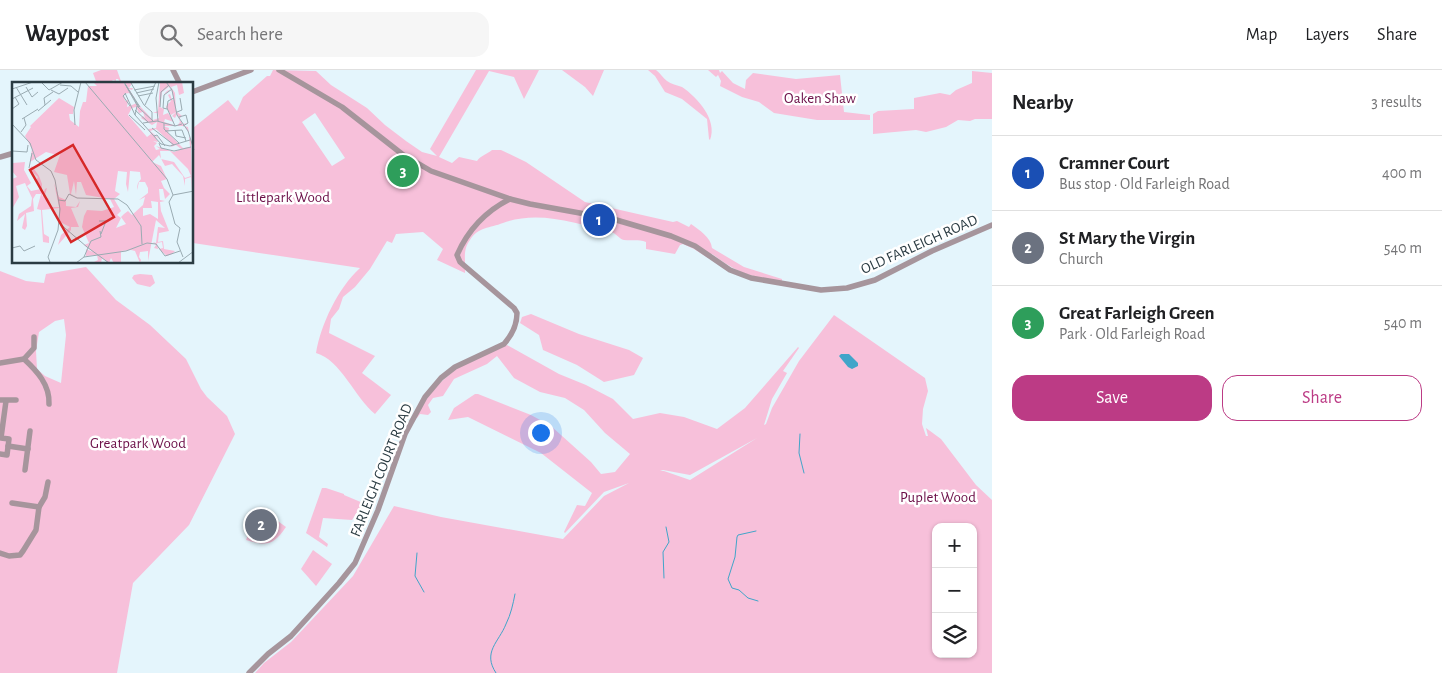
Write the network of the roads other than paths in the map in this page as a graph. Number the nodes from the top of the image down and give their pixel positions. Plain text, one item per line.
1 (251, 70) edge
2 (279, 70) edge
3 (194, 91) edge
4 (498, 195) junction
5 (510, 199) junction
6 (500, 204) junction
7 (992, 225) edge
8 (34, 337) dead end
9 (24, 359) junction
10 (0, 363) edge
11 (16, 400) dead end
12 (3, 401) edge
13 (49, 404) dead end
14 (30, 430) dead end
15 (0, 438) edge
16 (8, 446) junction
17 (28, 449) junction
18 (0, 454) edge
19 (25, 470) dead end
20 (48, 482) dead end
21 (12, 503) dead end
22 (39, 507) junction
23 (0, 553) edge
24 (249, 673) edge

1 - 3 street
2 - 4 street, OLD FARLEIGH ROAD
4 - 5 street, OLD FARLEIGH ROAD
4 - 6 street
5 - 6 street, FARLEIGH COURT ROAD
5 - 7 street, OLD FARLEIGH ROAD
6 - 24 street, FARLEIGH COURT ROAD
8 - 9 street
9 - 10 street
9 - 13 street
11 - 12 street
12 - 15 street
14 - 17 street
15 - 16 street
16 - 17 street
16 - 18 street
17 - 19 street
20 - 22 street
21 - 22 street
22 - 23 street

